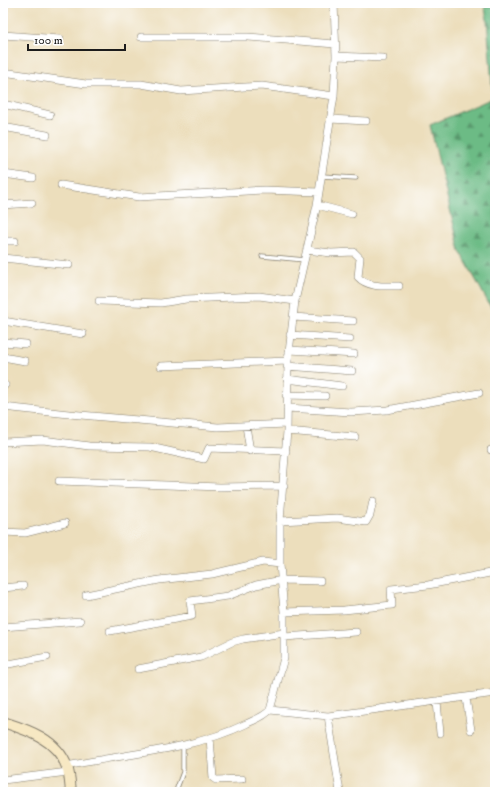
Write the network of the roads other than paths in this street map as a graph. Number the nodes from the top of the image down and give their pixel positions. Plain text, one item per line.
1 (329, 3) edge
2 (334, 3) edge
3 (340, 3) edge
4 (3, 34) edge
5 (141, 37) dead end
6 (60, 39) dead end
7 (335, 44) junction
8 (336, 56) junction
9 (383, 58) dead end
10 (3, 72) edge
11 (334, 96) junction
12 (3, 104) edge
13 (50, 115) dead end
14 (330, 119) junction
15 (366, 121) dead end
16 (3, 127) edge
17 (47, 135) dead end
18 (3, 174) edge
19 (322, 176) junction
20 (34, 178) dead end
21 (356, 178) dead end
22 (62, 185) dead end
23 (319, 192) junction
24 (32, 203) dead end
25 (3, 205) edge
26 (317, 205) junction
27 (352, 214) dead end
28 (3, 241) edge
29 (15, 241) dead end
30 (307, 250) junction
31 (262, 256) dead end
32 (3, 258) edge
33 (305, 260) junction
34 (70, 265) dead end
35 (399, 286) dead end
36 (99, 301) dead end
37 (295, 301) junction
38 (293, 317) junction
39 (353, 321) dead end
40 (3, 322) edge
41 (82, 334) dead end
42 (290, 334) junction
43 (350, 339) dead end
44 (3, 342) edge
45 (26, 344) dead end
46 (290, 350) junction
47 (354, 354) dead end
48 (3, 357) edge
49 (25, 361) dead end
50 (288, 363) junction
51 (161, 366) dead end
52 (352, 371) dead end
53 (287, 379) junction
54 (342, 386) dead end
55 (479, 393) dead end
56 (286, 395) junction
57 (325, 396) dead end
58 (3, 407) edge
59 (287, 408) junction
60 (246, 426) junction
61 (287, 427) junction
62 (355, 436) dead end
63 (3, 442) edge
64 (250, 451) junction
65 (286, 451) junction
66 (59, 481) dead end
67 (284, 486) junction
68 (373, 502) dead end
69 (280, 521) junction
70 (65, 523) dead end
71 (3, 532) edge
72 (280, 564) junction
73 (495, 572) edge
74 (282, 580) junction
75 (320, 581) dead end
76 (23, 586) dead end
77 (3, 588) edge
78 (86, 595) dead end
79 (284, 612) junction
80 (80, 621) dead end
81 (3, 627) edge
82 (110, 631) dead end
83 (356, 632) dead end
84 (284, 635) junction
85 (47, 657) dead end
86 (3, 665) edge
87 (138, 669) dead end
88 (495, 693) edge
89 (466, 698) junction
90 (437, 702) junction
91 (270, 710) junction
92 (328, 716) junction
93 (3, 722) edge
94 (471, 730) dead end
95 (440, 733) dead end
96 (210, 738) junction
97 (183, 746) junction
98 (68, 769) junction
99 (242, 779) dead end
100 (3, 780) edge
101 (177, 788) dead end
102 (71, 792) edge
103 (340, 792) edge

1 - 2 street
2 - 3 street
2 - 7 street
4 - 6 street
5 - 7 street
7 - 8 street
8 - 9 street
8 - 11 street
10 - 11 street
11 - 14 street
12 - 13 street
14 - 15 street
14 - 19 street
16 - 17 street
18 - 20 street
19 - 21 lane
19 - 23 street
22 - 23 street
23 - 26 street
24 - 25 street
26 - 27 street
26 - 30 street
28 - 29 street
30 - 33 street
30 - 35 street
31 - 33 lane
32 - 34 street
33 - 37 street
36 - 37 street
37 - 38 street
38 - 39 street
38 - 42 street
40 - 41 street
42 - 43 street
42 - 46 street
44 - 45 street
46 - 47 street
46 - 50 street
48 - 49 street
50 - 51 street
50 - 52 street
50 - 53 street
53 - 54 street
53 - 56 street
55 - 59 street
56 - 57 street
56 - 59 street
58 - 60 street
59 - 61 street
60 - 61 street
60 - 64 street
61 - 62 street
61 - 65 street
63 - 64 street
64 - 65 street
65 - 67 street
66 - 67 street
67 - 69 street
68 - 69 street
69 - 72 street
70 - 71 street
72 - 74 street
72 - 78 street
73 - 79 street
74 - 75 street
74 - 79 street
74 - 82 street
76 - 77 street
79 - 84 street
80 - 81 street
83 - 84 street
84 - 87 street
84 - 91 street
85 - 86 street
88 - 89 street
89 - 90 street
89 - 94 street
90 - 92 street
90 - 95 street
91 - 92 street
91 - 96 street
92 - 103 street
93 - 98 main road
96 - 97 street
96 - 99 street
97 - 98 street
97 - 101 lane
98 - 100 street
98 - 102 main road

